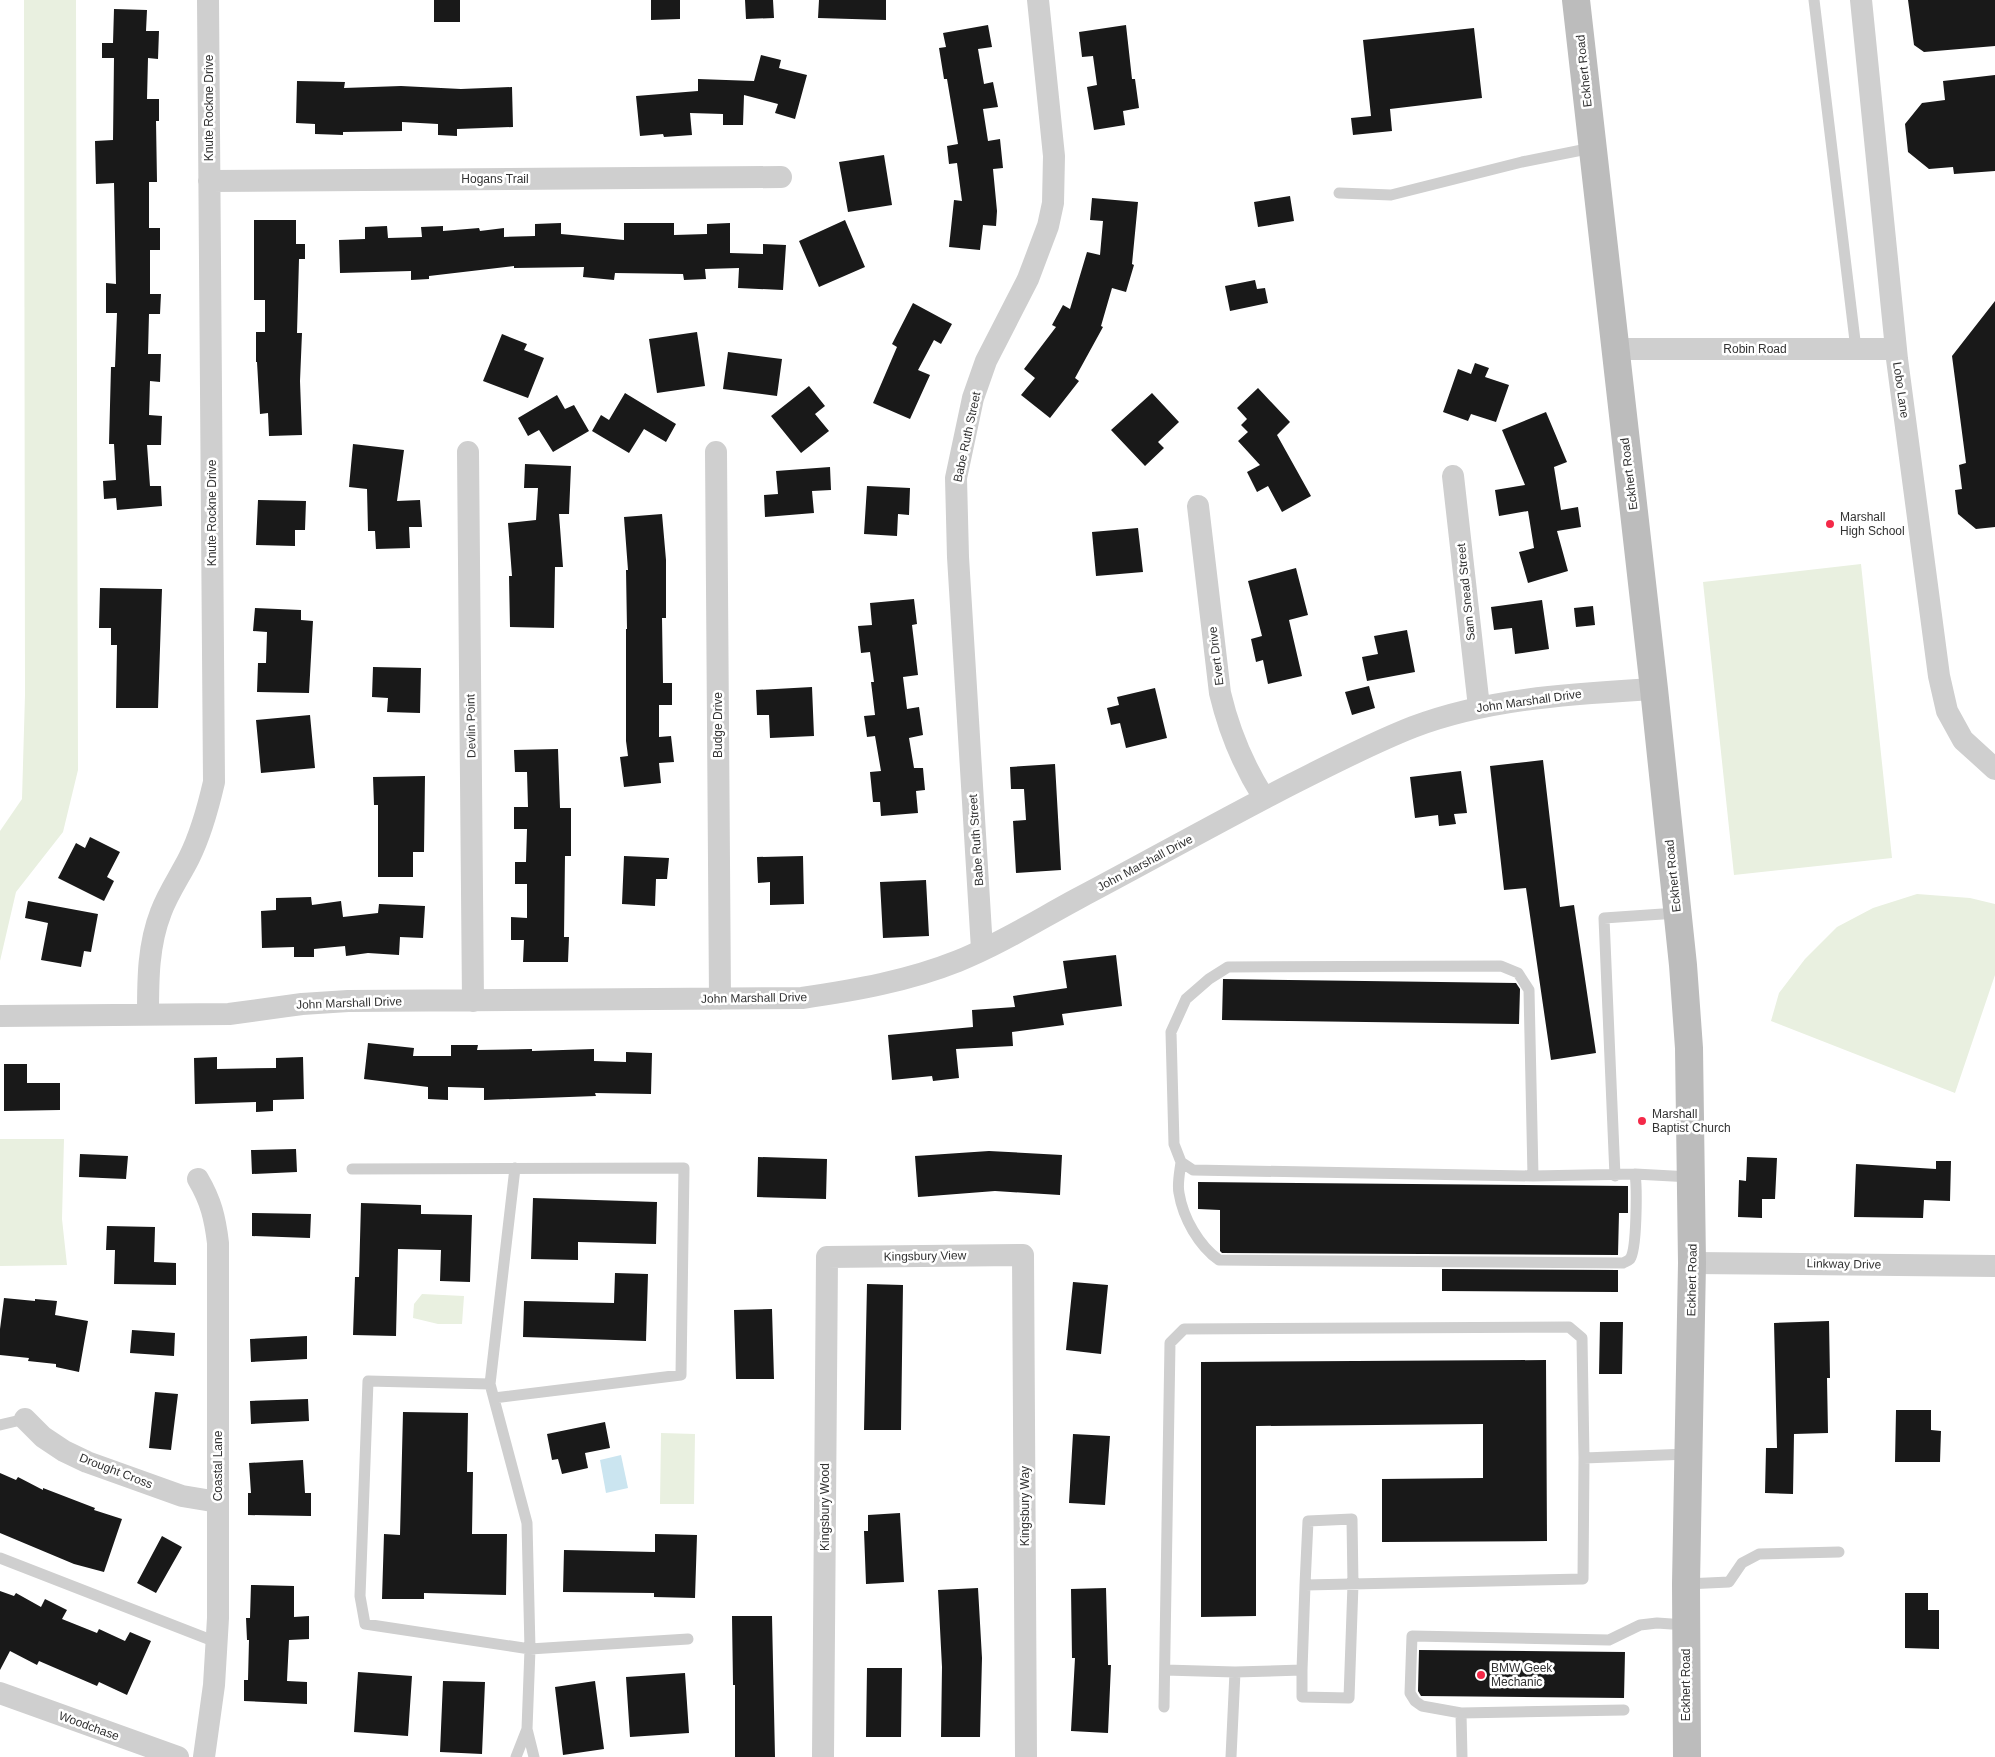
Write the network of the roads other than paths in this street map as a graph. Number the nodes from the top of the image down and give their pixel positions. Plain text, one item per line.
1 (208, 0) edge
2 (1038, 0) edge
3 (1576, 0) edge
4 (1814, 0) edge
5 (1861, 0) edge
6 (1592, 148) junction
7 (781, 177) dead end
8 (209, 181) junction
9 (1339, 193) dead end
10 (1614, 349) junction
11 (1856, 349) junction
12 (1896, 349) junction
13 (468, 452) dead end
14 (716, 452) dead end
15 (1453, 476) dead end
16 (1198, 506) dead end
17 (1654, 689) junction
18 (1479, 707) junction
19 (1991, 766) edge
20 (1264, 798) junction
21 (1677, 913) junction
22 (982, 949) junction
23 (720, 999) junction
24 (473, 1000) junction
25 (148, 1014) junction
26 (0, 1016) edge
27 (1181, 1162) junction
28 (514, 1168) junction
29 (352, 1169) dead end
30 (1635, 1174) junction
31 (1533, 1176) junction
32 (1615, 1176) junction
33 (1691, 1177) junction
34 (198, 1178) dead end
35 (1023, 1255) joint
36 (827, 1257) joint
37 (1692, 1263) junction
38 (1995, 1266) edge
39 (490, 1384) junction
40 (494, 1398) junction
41 (25, 1420) joint
42 (0, 1425) edge
43 (1689, 1454) junction
44 (1584, 1458) junction
45 (218, 1502) junction
46 (1839, 1552) dead end
47 (0, 1558) edge
48 (1305, 1584) junction
49 (1353, 1584) junction
50 (1686, 1584) junction
51 (1686, 1625) junction
52 (688, 1639) dead end
53 (216, 1642) junction
54 (530, 1649) junction
55 (1165, 1670) junction
56 (1302, 1670) junction
57 (1235, 1672) junction
58 (0, 1693) edge
59 (1164, 1707) dead end
60 (1624, 1710) dead end
61 (1461, 1713) junction
62 (528, 1729) junction
63 (178, 1757) edge
64 (204, 1757) edge
65 (516, 1757) edge
66 (534, 1757) edge
67 (823, 1757) edge
68 (1026, 1757) edge
69 (1231, 1757) edge
70 (1462, 1757) edge
71 (1687, 1757) edge

1 - 8 street, Knute Rockne Drive
2 - 22 street, Babe Ruth Street
3 - 6 main road, Eckhert Road
4 - 11 lane
5 - 12 street, Lobo Lane
6 - 9 lane
6 - 10 main road, Eckhert Road
7 - 8 street, Hogans Trail
8 - 25 street, Knute Rockne Drive
10 - 11 street, Robin Road
10 - 17 main road, Eckhert Road
11 - 12 street, Robin Road
12 - 19 street, Lobo Lane
13 - 24 street, Devlin Point
14 - 23 street, Budge Drive
15 - 18 street, Sam Snead Street
16 - 20 street, Evert Drive
17 - 18 street, John Marshall Drive
17 - 21 main road, Eckhert Road
18 - 20 street, John Marshall Drive
20 - 22 street, John Marshall Drive
21 - 32 lane
21 - 33 main road, Eckhert Road
22 - 23 street, John Marshall Drive
23 - 24 street, John Marshall Drive
24 - 25 street, John Marshall Drive
25 - 26 street, John Marshall Drive
27 - 30 lane
27 - 31 lane
27 - 31 lane
28 - 29 lane
28 - 39 lane
28 - 40 lane
30 - 32 lane
30 - 33 lane
31 - 32 lane
33 - 37 main road, Eckhert Road
34 - 45 street, Coastal Lane
35 - 36 street, Kingsbury View
35 - 68 street, Kingsbury Way
36 - 67 street, Kingsbury Wood
37 - 38 street, Linkway Drive
37 - 43 main road, Eckhert Road
39 - 40 lane
39 - 54 lane
40 - 54 lane
41 - 42 lane
41 - 45 street, Drought Cross
43 - 44 lane
43 - 50 main road, Eckhert Road
44 - 49 lane
44 - 55 lane
45 - 53 street, Coastal Lane
46 - 50 lane
47 - 53 lane
48 - 49 lane
48 - 49 lane
48 - 56 lane
49 - 56 lane
50 - 51 main road, Eckhert Road
51 - 61 lane
51 - 71 main road, Eckhert Road
52 - 54 lane
53 - 64 street, Coastal Lane
54 - 62 lane
55 - 57 lane
55 - 59 lane
56 - 57 lane
57 - 69 lane
58 - 63 street, Woodchase
60 - 61 lane
61 - 70 lane
62 - 65 lane
62 - 66 lane

